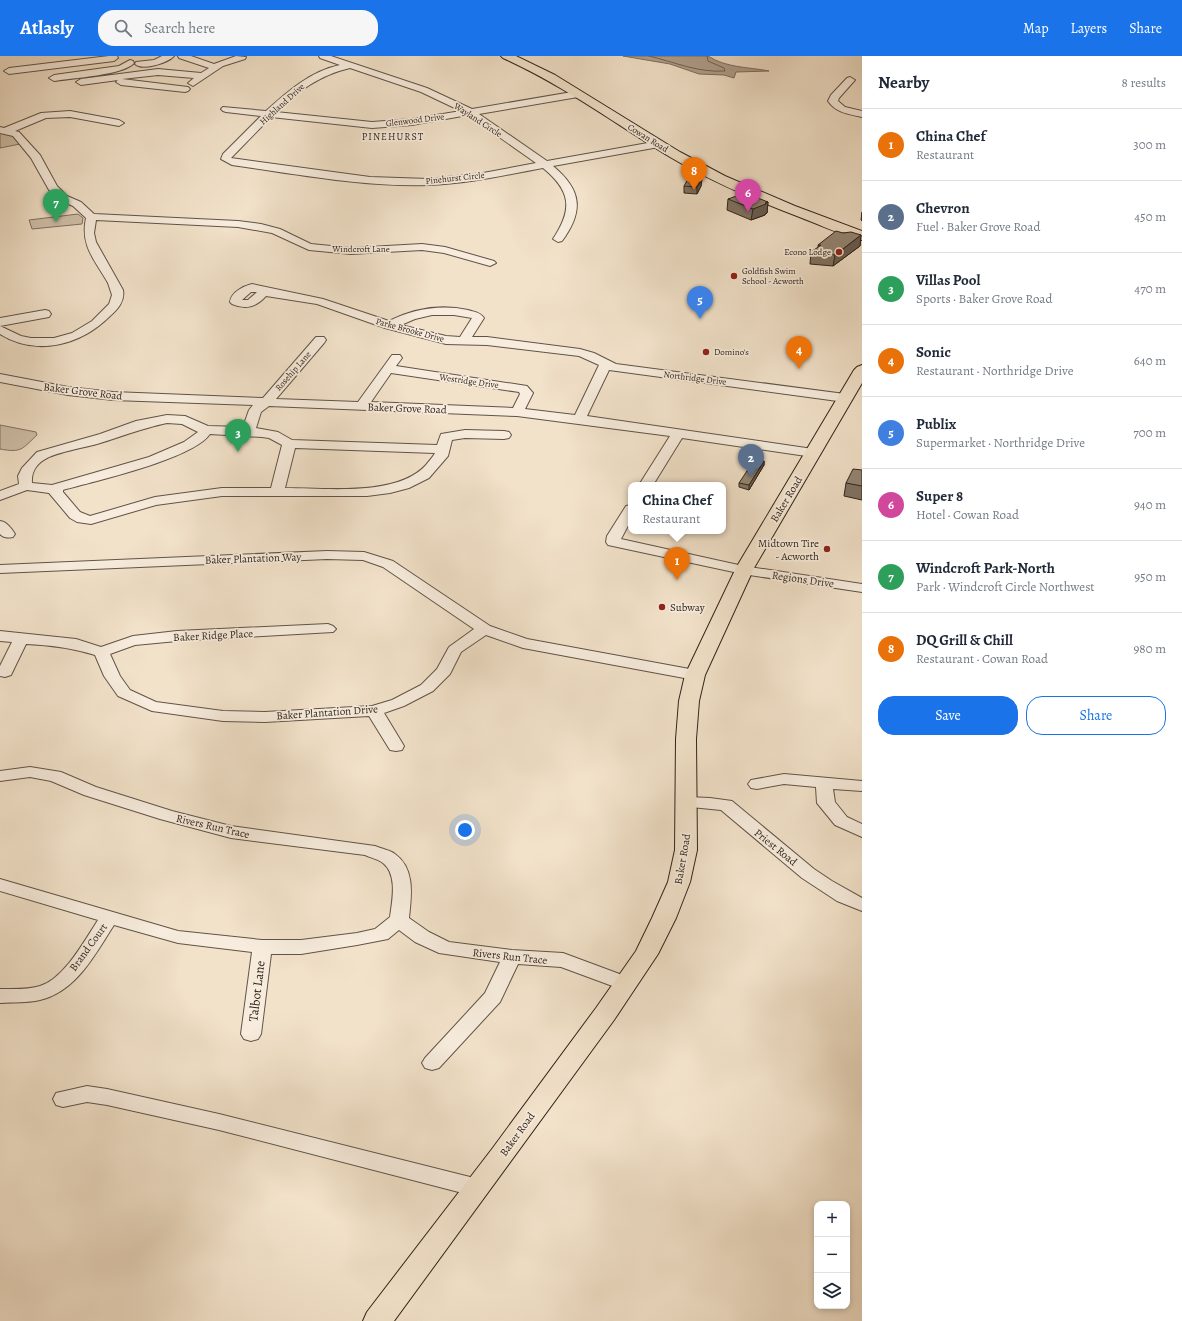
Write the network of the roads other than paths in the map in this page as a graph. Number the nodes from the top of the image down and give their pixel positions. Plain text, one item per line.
1 (170, 56) edge
2 (323, 56) edge
3 (507, 56) edge
4 (113, 57) edge
5 (190, 57) edge
6 (242, 57) edge
7 (130, 62) junction
8 (349, 66) junction
9 (215, 67) junction
10 (9, 71) dead end
11 (201, 76) junction
12 (54, 78) dead end
13 (103, 79) junction
14 (850, 80) dead end
15 (81, 82) dead end
16 (185, 90) junction
17 (578, 94) junction
18 (177, 97) dead end
19 (226, 110) dead end
20 (469, 112) junction
21 (269, 114) junction
22 (862, 114) edge
23 (119, 123) dead end
24 (3, 130) edge
25 (659, 144) junction
26 (226, 159) joint
27 (545, 164) junction
28 (91, 217) junction
29 (862, 236) edge
30 (558, 239) dead end
31 (490, 263) dead end
32 (264, 291) dead end
33 (45, 314) dead end
34 (391, 326) junction
35 (1, 329) edge
36 (320, 340) dead end
37 (464, 340) junction
38 (396, 358) dead end
39 (606, 364) junction
40 (388, 369) junction
41 (862, 370) edge
42 (0, 378) edge
43 (845, 398) junction
44 (266, 402) junction
45 (362, 406) junction
46 (517, 412) junction
47 (579, 419) junction
48 (205, 430) junction
49 (253, 432) junction
50 (679, 433) junction
51 (504, 435) dead end
52 (289, 444) junction
53 (443, 450) junction
54 (813, 453) junction
55 (648, 482) edge
56 (26, 486) junction
57 (55, 489) junction
58 (277, 492) junction
59 (0, 496) edge
60 (628, 514) edge
61 (0, 569) edge
62 (744, 570) junction
63 (862, 588) edge
64 (328, 629) dead end
65 (485, 629) junction
66 (0, 636) edge
67 (21, 639) junction
68 (101, 652) junction
69 (5, 672) dead end
70 (695, 675) junction
71 (374, 711) junction
72 (396, 746) dead end
73 (0, 776) edge
74 (824, 782) junction
75 (757, 784) dead end
76 (862, 786) edge
77 (687, 802) junction
78 (862, 831) edge
79 (0, 885) edge
80 (862, 905) edge
81 (110, 917) junction
82 (399, 920) junction
83 (262, 947) junction
84 (512, 957) junction
85 (626, 984) junction
86 (0, 996) edge
87 (251, 1034) dead end
88 (432, 1063) dead end
89 (63, 1099) dead end
90 (478, 1188) junction
91 (377, 1321) edge

1 - 7 street
2 - 8 street, Wayland Circle
3 - 17 main road, Cowan Road
4 - 7 street
4 - 10 street
5 - 9 street
6 - 9 street
7 - 12 street
8 - 20 street, Wayland Circle
8 - 21 street, Highland Drive
9 - 11 street
11 - 13 street
11 - 16 street
13 - 15 street
13 - 16 street
14 - 22 street
16 - 18 street
17 - 20 street, Glenwood Drive
17 - 25 main road, Cowan Road
19 - 21 street, Glenwood Drive
20 - 21 street, Glenwood Drive
20 - 27 street, Wayland Circle
21 - 26 street, Highland Drive
23 - 24 street
24 - 28 street
25 - 27 street, Pinehurst Circle
25 - 29 main road, Cowan Road
26 - 27 street, Pinehurst Circle
27 - 30 street, Wayland Circle
28 - 31 street, Windcroft Lane
28 - 35 street
32 - 34 street, Parke Brooke Drive
33 - 35 street
34 - 37 street, Parke Brooke Drive
34 - 37 street
36 - 44 street, Rosehip Lane
37 - 39 street, Parke Brooke Drive
38 - 40 street
39 - 43 street, Northridge Drive
39 - 47 street
40 - 45 street
40 - 46 street, Westridge Drive
41 - 43 main road, Baker Road
42 - 44 street, Baker Grove Road
43 - 54 main road, Baker Road
44 - 45 street, Baker Grove Road
44 - 49 street
45 - 46 street, Baker Grove Road
46 - 47 street, Baker Grove Road
47 - 50 street, Baker Grove Road
48 - 49 street
48 - 56 street
48 - 57 street
49 - 52 street
50 - 54 street, Baker Grove Road
50 - 55 street
51 - 53 street
52 - 53 street
52 - 58 street
53 - 58 street
54 - 62 main road, Baker Road
56 - 57 street
56 - 59 street
57 - 58 street
60 - 62 street, Regions Drive
61 - 65 street, Baker Plantation Way
62 - 63 street, Regions Drive
62 - 70 main road, Baker Road
64 - 68 street, Baker Ridge Place
65 - 70 street
65 - 71 street, Baker Plantation Drive
66 - 67 street
67 - 68 street
67 - 69 street
68 - 71 street, Baker Plantation Drive
70 - 77 main road, Baker Road
71 - 72 street
73 - 82 street, Rivers Run Trace
74 - 75 street
74 - 76 street
74 - 78 street
77 - 80 street, Priest Road
77 - 85 main road, Baker Road
79 - 81 street
81 - 83 street
81 - 86 street, Brand Court
82 - 83 street
82 - 84 street, Rivers Run Trace
83 - 87 street, Talbot Lane
84 - 85 street, Rivers Run Trace
84 - 88 street
85 - 90 main road, Baker Road
89 - 90 street
90 - 91 main road, Baker Road

